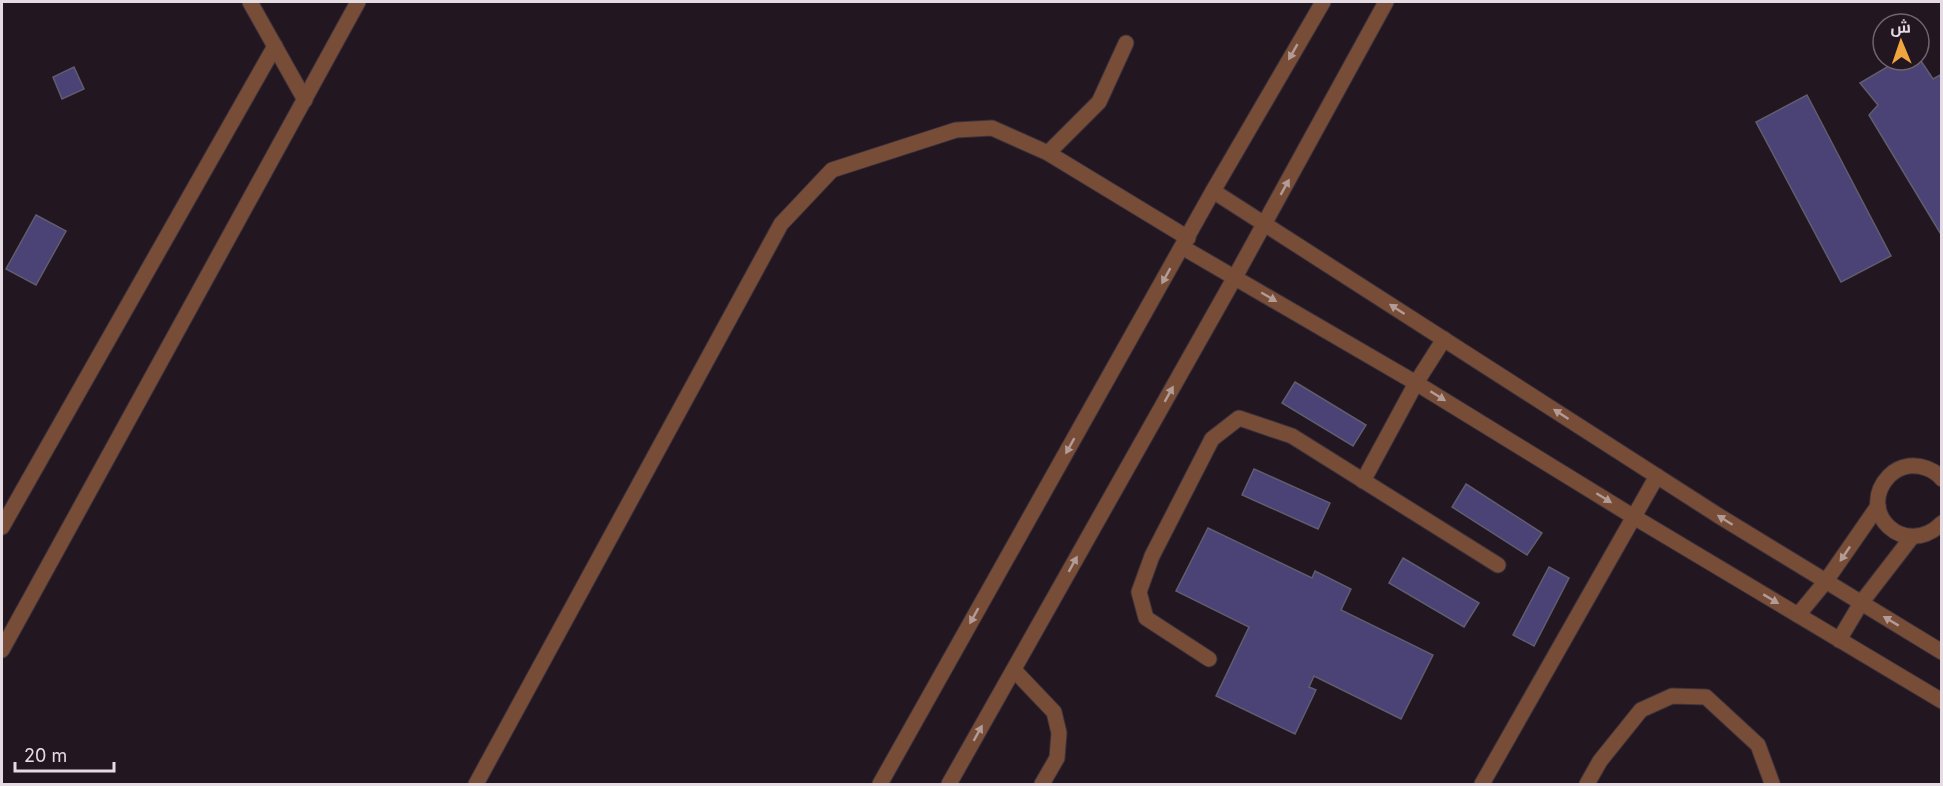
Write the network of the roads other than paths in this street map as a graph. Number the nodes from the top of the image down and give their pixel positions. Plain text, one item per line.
1 (250, 2) edge
2 (358, 2) edge
3 (1320, 2) edge
4 (1386, 2) edge
5 (1126, 43) dead end
6 (275, 46) junction
7 (305, 100) junction
8 (1048, 153) junction
9 (1213, 191) junction
10 (1265, 223) junction
11 (1185, 243) junction
12 (1235, 277) junction
13 (1444, 339) junction
14 (1416, 383) junction
15 (1657, 476) junction
16 (1941, 479) edge
17 (1363, 481) junction
18 (1878, 506) junction
19 (1634, 517) junction
20 (1941, 523) edge
21 (2, 527) edge
22 (1912, 537) junction
23 (1498, 565) dead end
24 (1826, 581) junction
25 (1861, 603) junction
26 (1798, 615) junction
27 (1839, 640) junction
28 (2, 650) edge
29 (1941, 652) edge
30 (1209, 659) dead end
31 (1014, 670) junction
32 (1941, 701) edge
33 (476, 784) edge
34 (880, 784) edge
35 (949, 784) edge
36 (1042, 784) edge
37 (1482, 784) edge
38 (1587, 784) edge
39 (1771, 784) edge

1 - 6 street
2 - 7 street
3 -> 9 street
10 -> 4 street
5 - 8 street
6 - 7 street
6 - 21 street
7 - 28 street
8 - 11 street
8 - 33 street
9 - 10 street
9 - 11 street
10 - 12 street
13 -> 10 street
11 - 12 street
11 -> 34 street
12 -> 14 street
31 -> 12 street
13 - 14 street
15 -> 13 street
14 - 17 street
14 -> 19 street
15 - 19 street
24 -> 15 street
16 - 18 street
17 - 23 street
17 - 30 street
18 - 22 street
18 -> 24 street
19 -> 26 street
19 - 37 street
20 - 22 street
22 - 25 street
24 - 25 street
24 - 26 street
25 - 27 street
29 -> 25 street
26 - 27 street
27 - 32 street
35 -> 31 street
31 - 36 street
38 - 39 street

